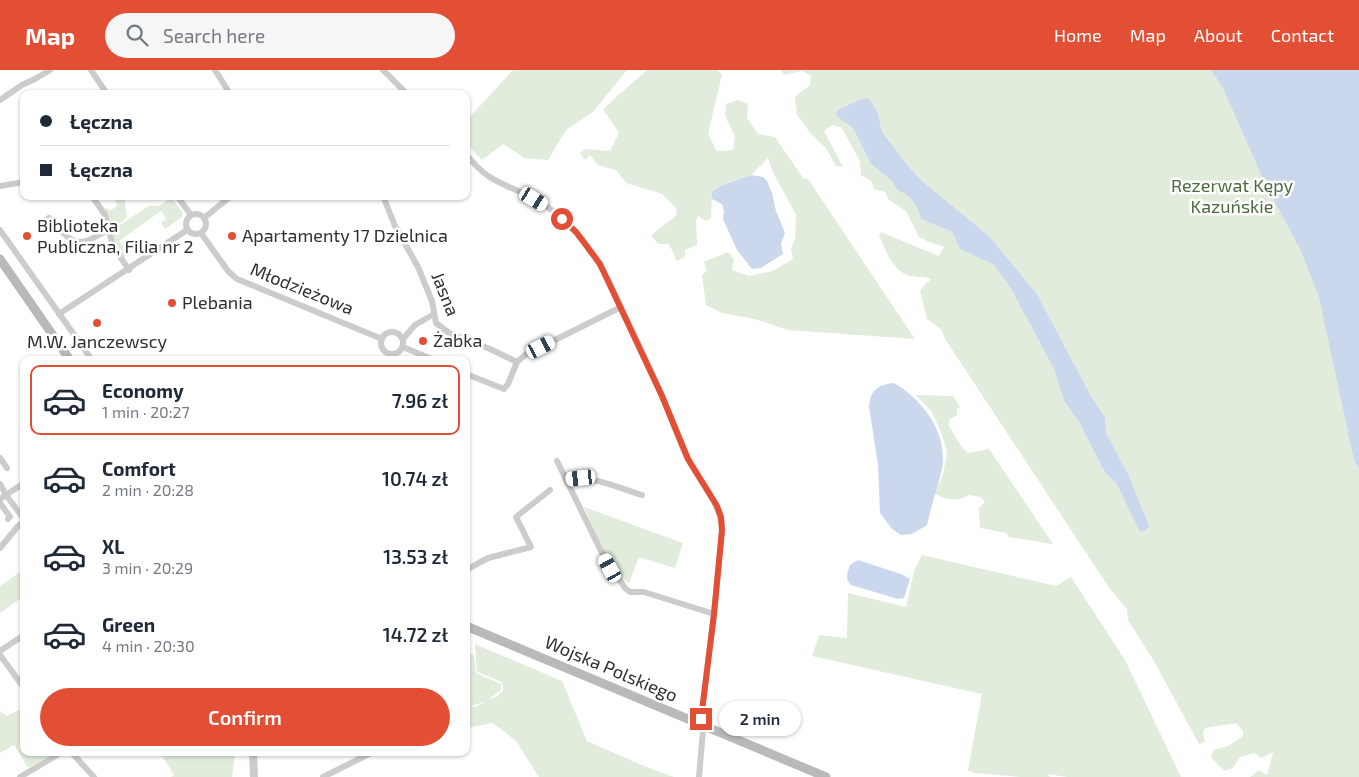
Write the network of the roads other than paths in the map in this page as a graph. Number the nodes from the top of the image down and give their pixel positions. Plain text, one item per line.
1 (50, 70) edge
2 (91, 70) edge
3 (215, 70) edge
4 (383, 70) edge
5 (104, 90) edge
6 (228, 90) edge
7 (403, 90) edge
8 (0, 100) edge
9 (470, 158) edge
10 (20, 183) edge
11 (0, 186) edge
12 (95, 200) edge
13 (180, 200) edge
14 (226, 200) edge
15 (385, 200) edge
16 (191, 215) junction
17 (49, 218) dead end
18 (204, 218) junction
19 (108, 229) junction
20 (0, 230) edge
21 (188, 230) junction
22 (201, 233) junction
23 (0, 259) edge
24 (0, 270) edge
25 (130, 270) junction
26 (621, 307) junction
27 (59, 314) junction
28 (434, 314) junction
29 (382, 339) junction
30 (403, 340) junction
31 (403, 347) junction
32 (61, 356) edge
33 (67, 356) edge
34 (89, 356) edge
35 (390, 356) edge
36 (393, 356) edge
37 (424, 356) edge
38 (517, 362) junction
39 (470, 376) edge
40 (0, 458) edge
41 (557, 461) dead end
42 (7, 468) dead end
43 (566, 480) junction
44 (0, 484) edge
45 (20, 486) edge
46 (550, 490) dead end
47 (6, 495) junction
48 (642, 495) dead end
49 (0, 499) edge
50 (0, 503) edge
51 (20, 514) edge
52 (8, 519) dead end
53 (20, 524) edge
54 (0, 548) edge
55 (470, 568) edge
56 (714, 614) junction
57 (470, 628) edge
58 (20, 638) edge
59 (0, 651) edge
60 (0, 655) edge
61 (20, 682) edge
62 (702, 725) junction
63 (55, 756) edge
64 (75, 756) edge
65 (253, 756) edge
66 (364, 756) edge
67 (92, 775) edge
68 (20, 777) edge
69 (82, 777) edge
70 (254, 777) edge
71 (323, 777) edge
72 (699, 777) edge
73 (826, 777) edge

1 - 8 street
2 - 5 street
3 - 6 street
4 - 7 street
9 - 26 street
10 - 11 street
12 - 19 street
13 - 16 street
14 - 18 street
15 - 28 street, Jasna
16 - 18 street
16 - 21 street
17 - 19 street
18 - 22 street
19 - 25 street
20 - 27 street
21 - 22 street
21 - 25 street
22 - 29 street, Młodzieżowa
23 - 33 main road
24 - 32 main road
25 - 27 street
26 - 38 street
26 - 56 street
27 - 34 street
28 - 30 street
28 - 38 street, Jasna
29 - 30 street
29 - 35 street
30 - 31 street
31 - 36 street
31 - 37 street
38 - 39 street
40 - 42 street
41 - 43 street
43 - 48 street
43 - 56 street
44 - 47 street
45 - 47 street
46 - 55 street
47 - 49 street
47 - 51 street
50 - 52 street
53 - 54 street
56 - 62 street
57 - 62 main road, Wojska Polskiego
58 - 59 street
60 - 61 street
62 - 72 street
62 - 73 main road, Wojska Polskiego
63 - 68 street
64 - 67 street
65 - 70 street
66 - 71 street
67 - 69 street

